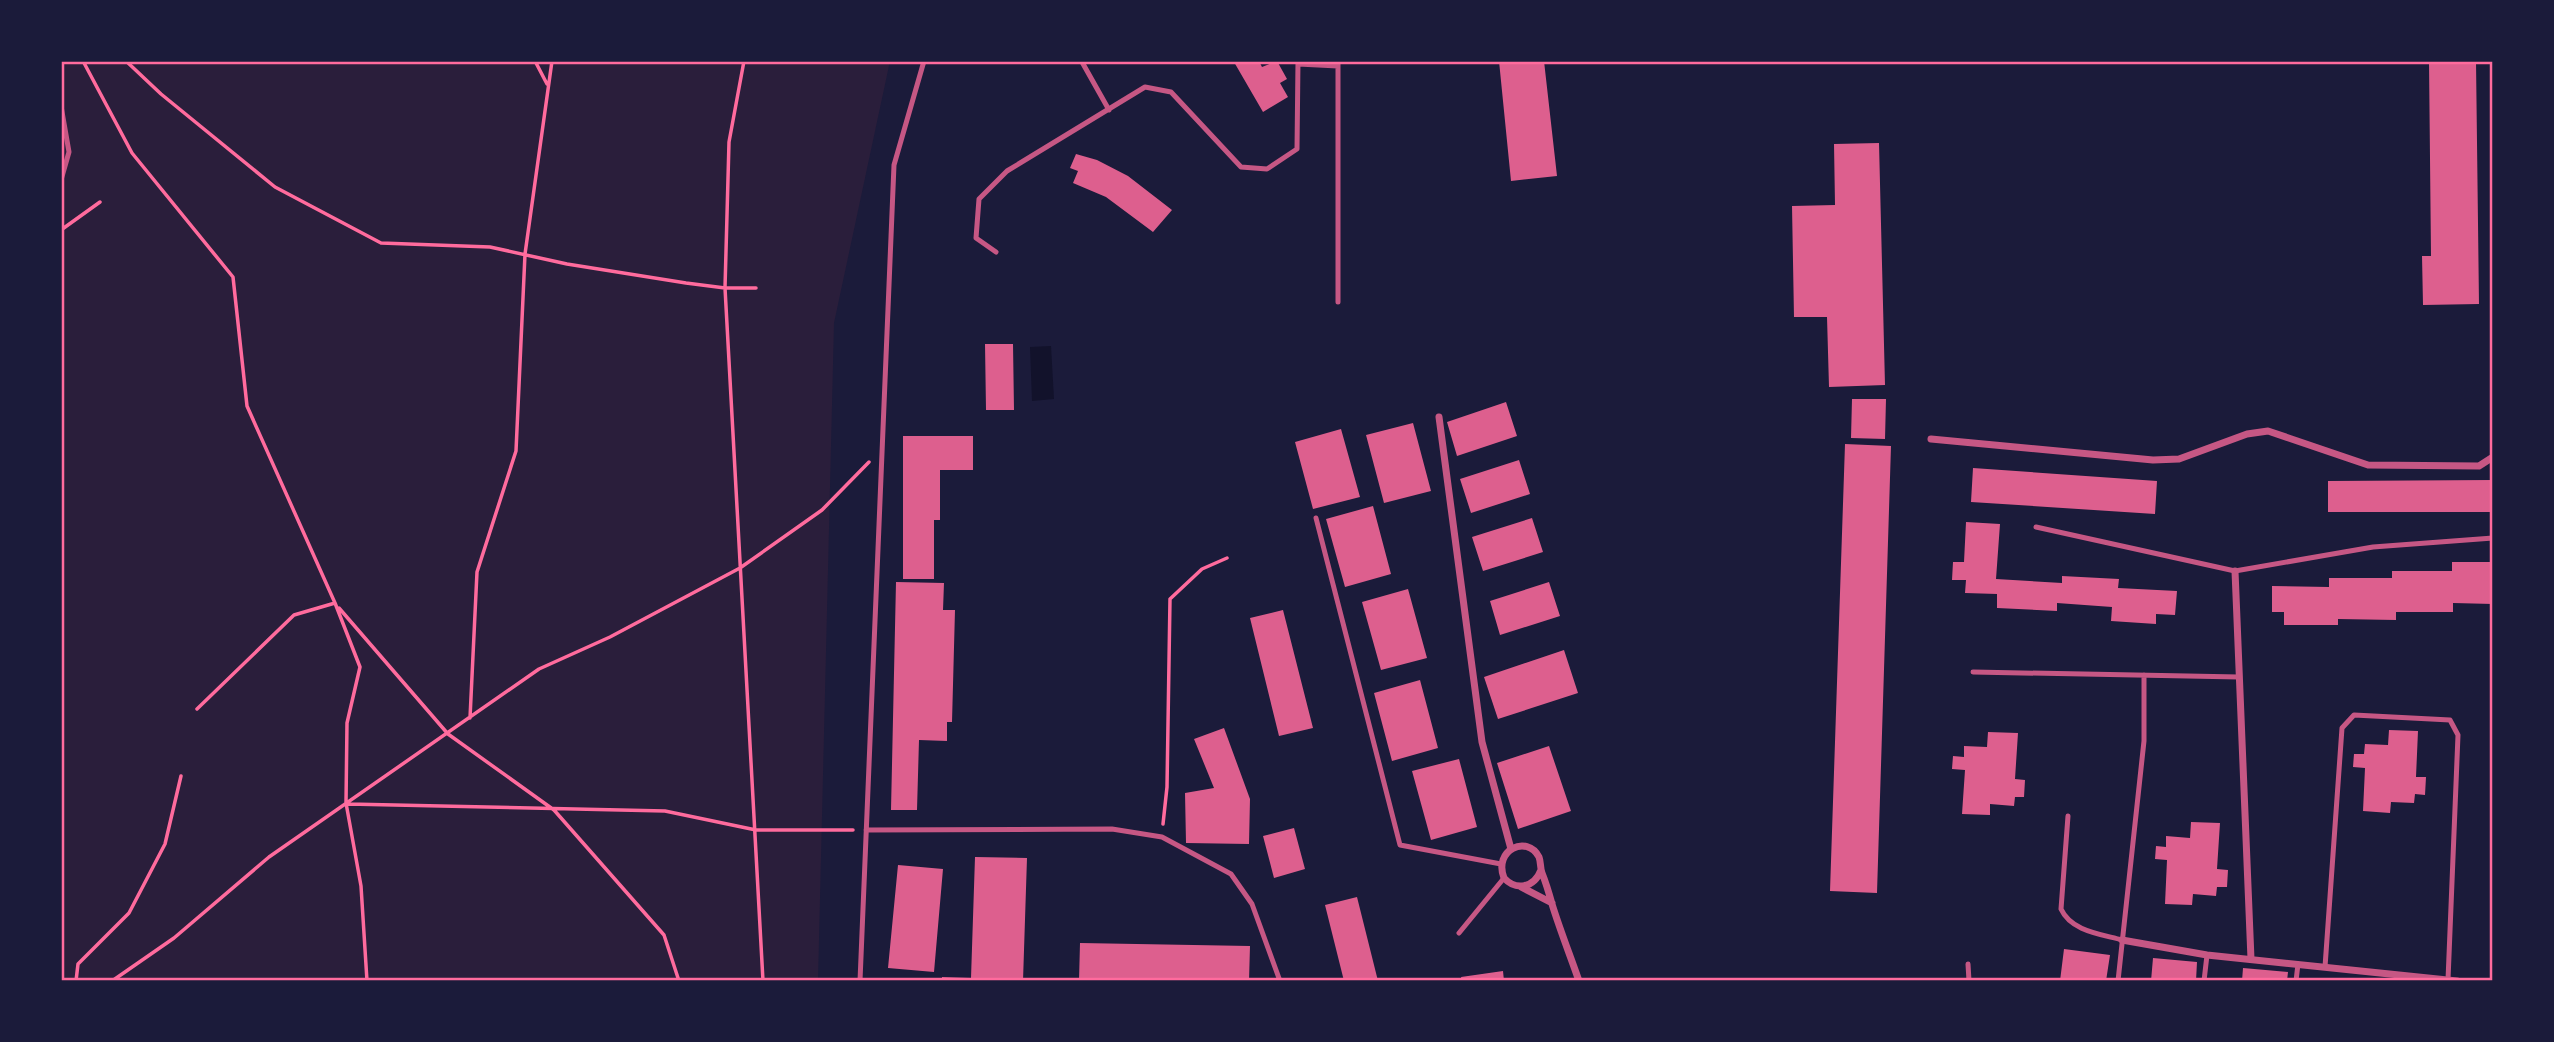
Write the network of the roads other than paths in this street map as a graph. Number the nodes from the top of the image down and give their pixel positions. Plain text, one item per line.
1 (924, 61) edge
2 (1083, 62) edge
3 (1298, 63) edge
4 (1338, 64) edge
5 (1074, 68) dead end
6 (61, 106) edge
7 (1109, 110) junction
8 (61, 180) edge
9 (996, 252) dead end
10 (1338, 302) dead end
11 (1439, 417) dead end
12 (1931, 439) dead end
13 (2493, 457) edge
14 (1316, 517) dead end
15 (2036, 527) dead end
16 (2493, 538) edge
17 (2235, 571) junction
18 (1973, 672) dead end
19 (2144, 675) junction
20 (2239, 677) junction
21 (2068, 816) dead end
22 (866, 830) junction
23 (1511, 849) junction
24 (1501, 864) junction
25 (1541, 870) junction
26 (1504, 878) junction
27 (1521, 887) junction
28 (1552, 903) junction
29 (1459, 933) dead end
30 (2122, 940) junction
31 (2207, 955) junction
32 (2251, 959) junction
33 (1968, 964) dead end
34 (2298, 964) junction
35 (2325, 967) junction
36 (2432, 979) edge
37 (2452, 980) edge
38 (860, 981) edge
39 (1280, 981) edge
40 (1579, 981) edge
41 (1969, 981) edge
42 (2118, 981) edge
43 (2204, 981) edge
44 (2296, 981) edge

1 - 22 lane
2 - 5 lane
2 - 7 lane
3 - 4 lane
3 - 7 lane
4 - 10 lane
6 - 8 lane
7 - 9 lane
11 - 23 street
12 - 13 street
14 - 24 lane
15 - 17 lane
16 - 17 lane
17 - 20 street
18 - 19 lane
19 - 20 lane
19 - 30 lane
20 - 32 street
21 - 30 lane
22 - 38 lane
22 - 39 lane
23 - 24 street
23 - 25 street
24 - 26 street
25 - 27 street
25 - 28 street
26 - 27 street
26 - 29 lane
27 - 28 street
28 - 40 street
30 - 31 street
30 - 42 lane
31 - 32 street
31 - 43 lane
32 - 34 street
33 - 41 lane
34 - 35 street
34 - 44 lane
35 - 36 street
35 - 37 lane
36 - 37 street

